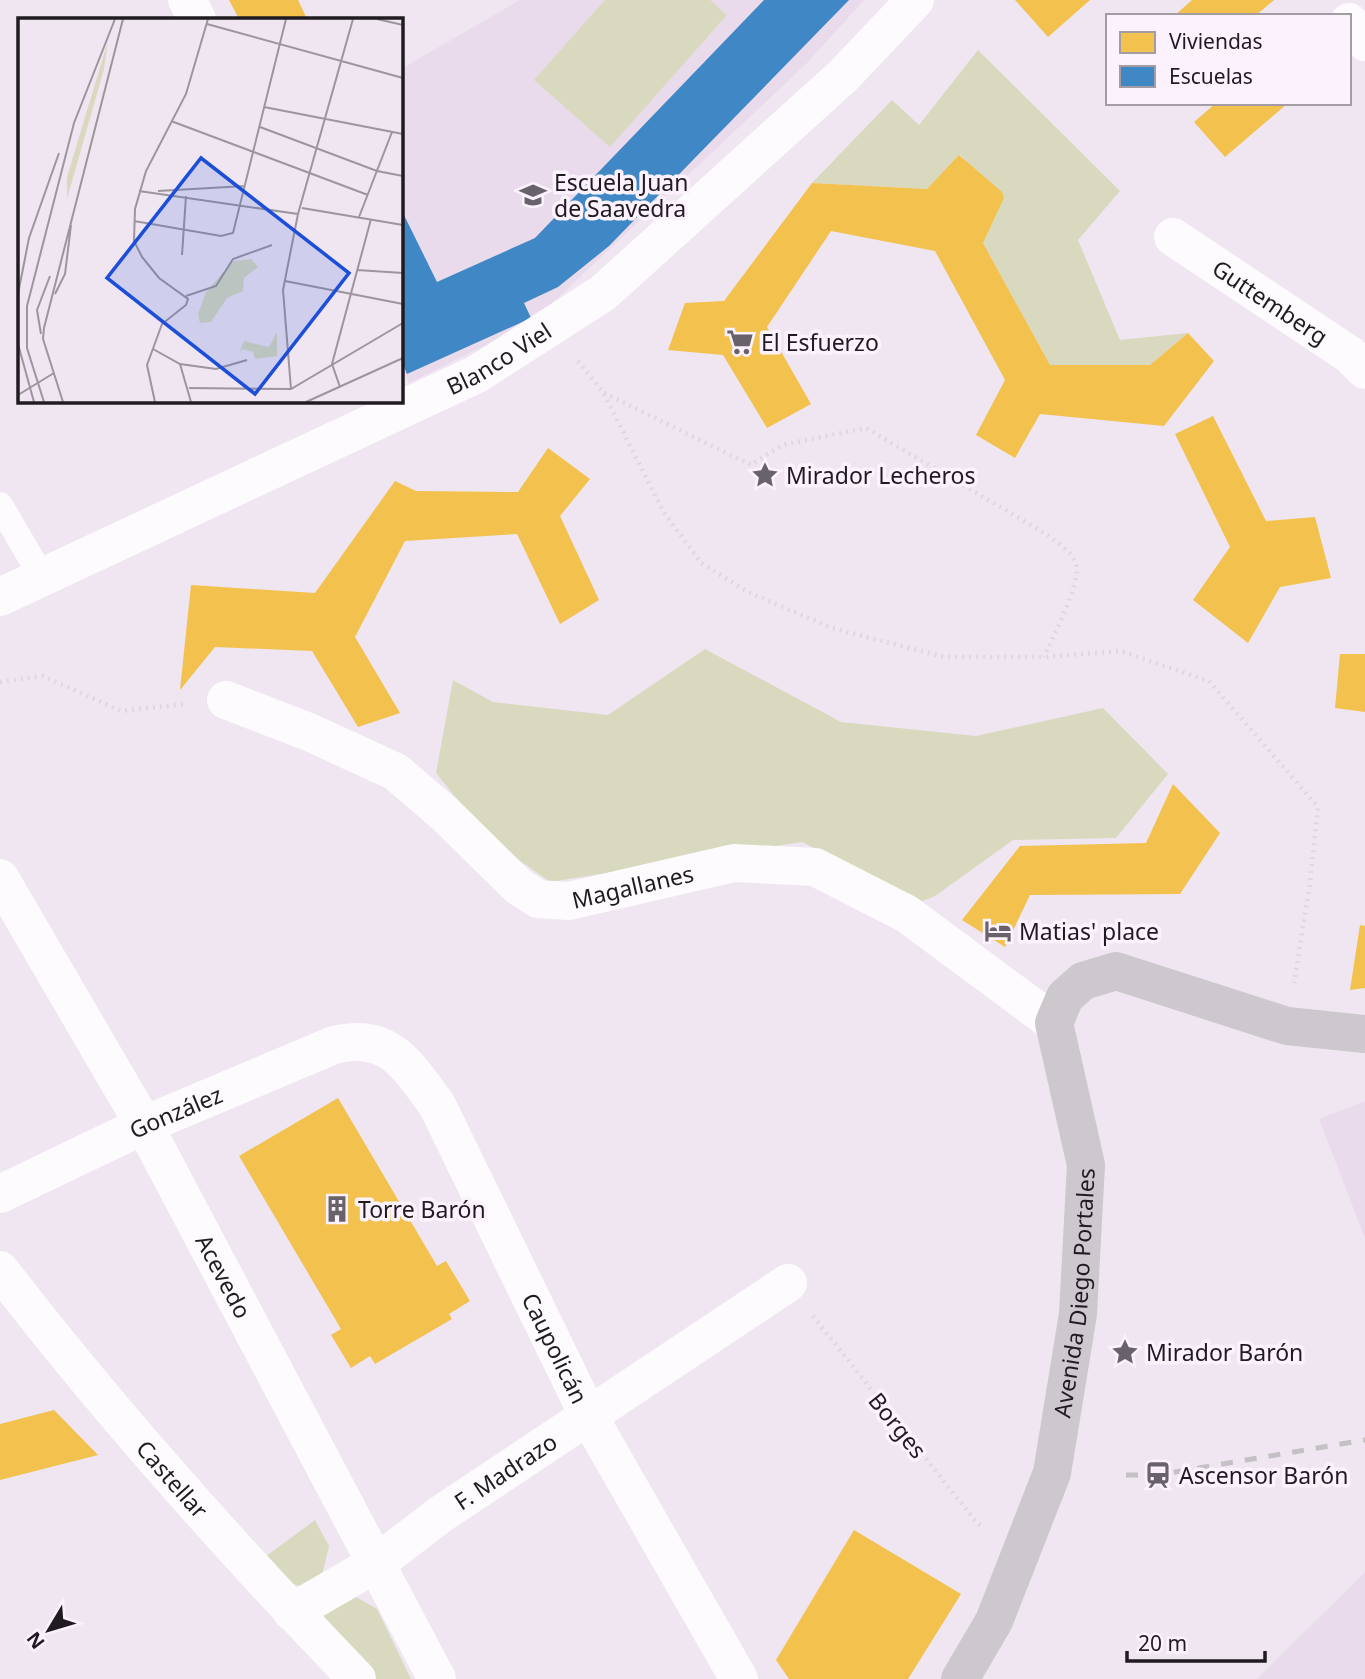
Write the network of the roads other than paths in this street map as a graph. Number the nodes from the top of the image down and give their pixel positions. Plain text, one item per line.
1 (187, 0) edge
2 (915, 0) edge
3 (196, 18) edge
4 (1351, 24) edge
5 (1365, 42) edge
6 (1173, 237) dead end
7 (1365, 370) edge
8 (399, 405) edge
9 (0, 505) edge
10 (42, 577) junction
11 (0, 597) edge
12 (226, 700) road end
13 (0, 878) edge
14 (1054, 1023) junction
15 (1365, 1034) edge
16 (357, 1040) joint
17 (144, 1125) junction
18 (0, 1194) edge
19 (0, 1270) edge
20 (788, 1283) road end
21 (589, 1417) junction
22 (377, 1563) junction
23 (292, 1612) junction
24 (357, 1679) edge
25 (437, 1679) edge
26 (739, 1679) edge
27 (960, 1679) edge

1 - 3 street
2 - 8 street, Blanco Viel
4 - 5 street
6 - 7 street, Guttemberg
8 - 10 street, Blanco Viel
9 - 10 lane
10 - 11 street, Blanco Viel
12 - 14 street, Magallanes
13 - 17 street, Acevedo
14 - 15 main road
14 - 27 main road, Avenida Diego Portales
16 - 17 street, González
16 - 21 street, Caupolicán
17 - 18 street, González
17 - 22 street, Acevedo
19 - 23 street, Castellar
20 - 21 street, F. Madrazo
21 - 22 street, F. Madrazo
21 - 26 street, Caupolicán
22 - 23 street, F. Madrazo
22 - 25 street, Acevedo
23 - 24 street, Castellar

